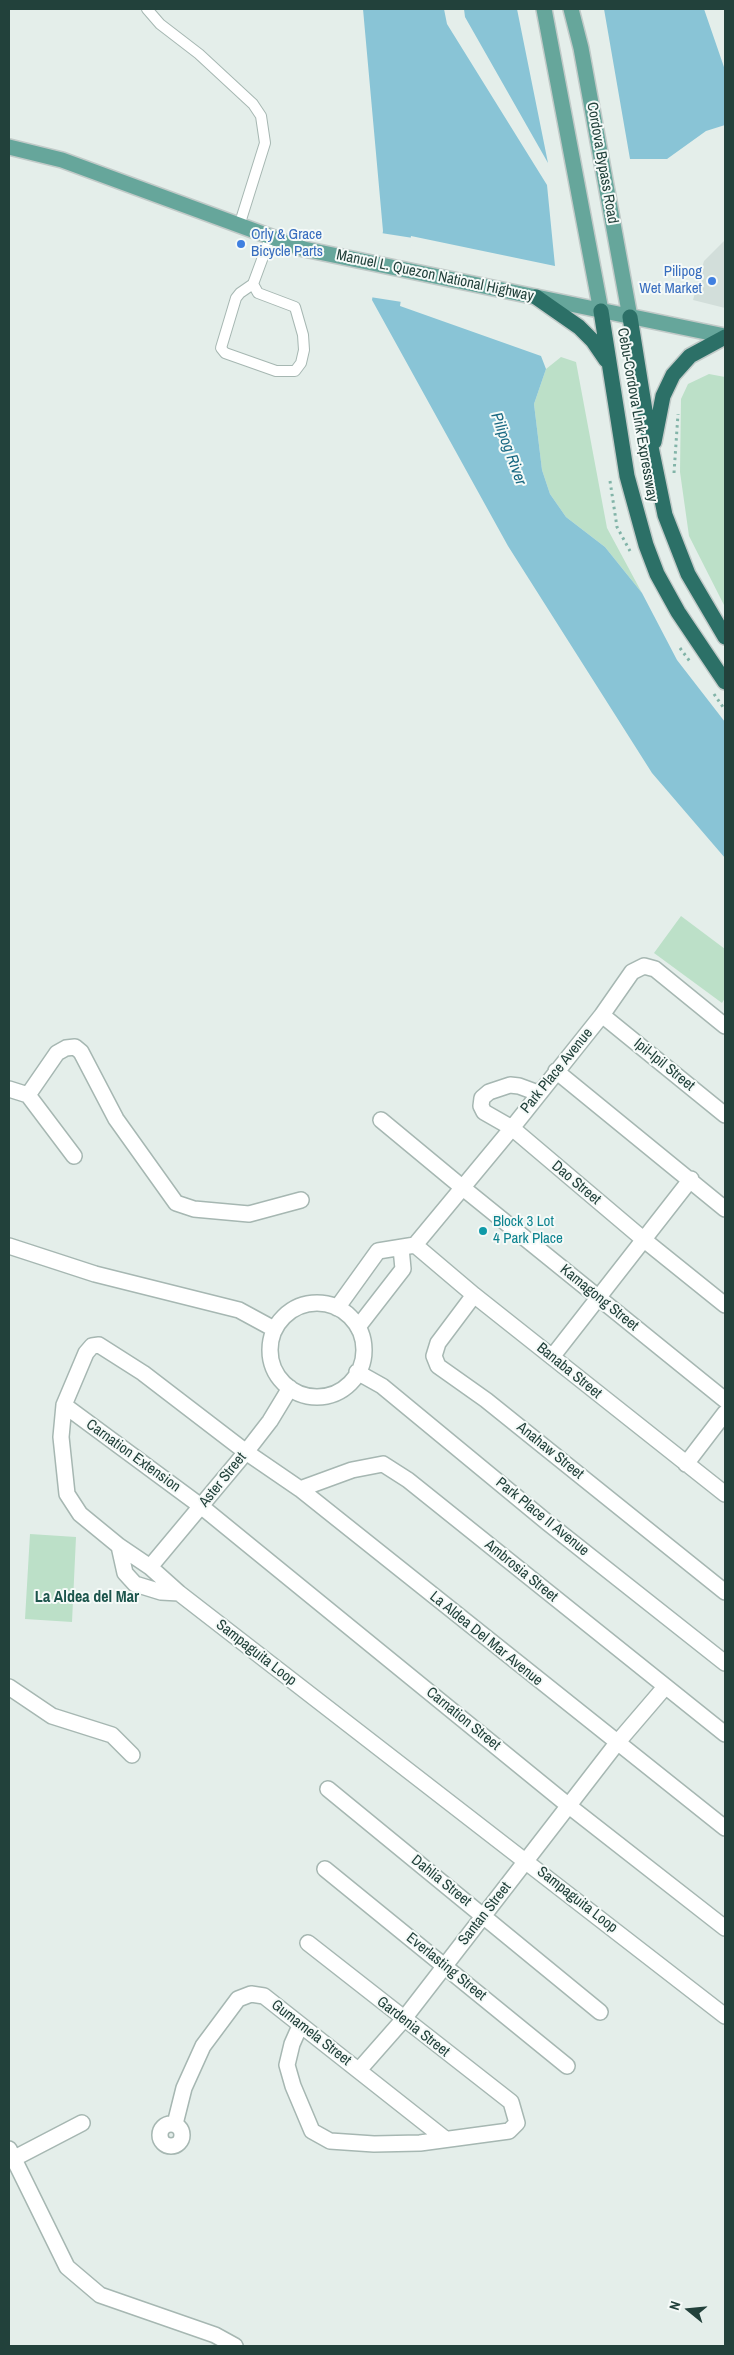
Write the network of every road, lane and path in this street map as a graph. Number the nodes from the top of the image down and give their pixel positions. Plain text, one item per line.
1 (147, 9) edge
2 (544, 9) edge
3 (571, 9) edge
4 (9, 147) edge
5 (239, 226) junction
6 (270, 238) junction
7 (253, 284) junction
8 (536, 297) junction
9 (601, 311) junction
10 (630, 317) junction
11 (725, 336) edge
12 (610, 366) junction
13 (678, 408) dead end
14 (652, 453) junction
15 (674, 475) dead end
16 (725, 637) edge
17 (725, 682) edge
18 (602, 1015) junction
19 (725, 1026) edge
20 (556, 1071) junction
21 (9, 1089) edge
22 (538, 1093) junction
23 (28, 1095) junction
24 (725, 1115) edge
25 (381, 1120) dead end
26 (512, 1128) junction
27 (74, 1156) dead end
28 (691, 1178) junction
29 (463, 1188) junction
30 (302, 1200) dead end
31 (725, 1209) edge
32 (643, 1239) junction
33 (9, 1246) edge
34 (408, 1247) junction
35 (474, 1296) junction
36 (598, 1297) junction
37 (725, 1305) edge
38 (337, 1308) junction
39 (358, 1327) junction
40 (274, 1330) junction
41 (552, 1357) junction
42 (357, 1372) junction
43 (290, 1388) junction
44 (725, 1400) edge
45 (64, 1405) junction
46 (725, 1413) edge
47 (246, 1452) junction
48 (686, 1464) junction
49 (300, 1489) junction
50 (725, 1494) edge
51 (202, 1506) junction
52 (119, 1546) junction
53 (150, 1567) junction
54 (725, 1592) edge
55 (178, 1593) junction
56 (725, 1663) edge
57 (665, 1686) junction
58 (9, 1687) edge
59 (725, 1734) edge
60 (617, 1743) junction
61 (132, 1755) dead end
62 (328, 1789) dead end
63 (569, 1806) junction
64 (725, 1828) edge
65 (528, 1861) junction
66 (325, 1869) dead end
67 (484, 1917) junction
68 (725, 1928) edge
69 (308, 1943) dead end
70 (445, 1966) junction
71 (600, 2012) dead end
72 (725, 2016) edge
73 (404, 2020) junction
74 (300, 2026) junction
75 (567, 2066) dead end
76 (359, 2070) junction
77 (82, 2123) dead end
78 (175, 2124) dead end
79 (444, 2138) junction
80 (10, 2156) edge
81 (234, 2346) edge

1 - 5 lane
2 - 9 main road, Cordova Bypass Road
3 - 10 main road, Cordova Bypass Road
4 - 5 main road, Manuel L. Quezon National Highway
5 - 6 main road, Manuel L. Quezon National Highway
6 - 7 lane
6 - 8 main road, Manuel L. Quezon National Highway
7 - 7 lane
8 - 9 main road, Manuel L. Quezon National Highway
8 - 12 highway
9 - 10 main road, Manuel L. Quezon National Highway
9 - 12 highway, Cebu-Cordova Link Expressway
10 - 11 main road, Manuel L. Quezon National Highway
10 - 14 highway, Cebu-Cordova Link Expressway
11 - 14 highway
12 - 17 highway, Cebu-Cordova Link Expressway
13 - 15 path
14 - 16 highway, Cebu-Cordova Link Expressway
18 - 19 street, Park Place Avenue
18 - 20 street, Park Place Avenue
18 - 24 street, Ipil-Ipil Street
20 - 22 street, Park Place Avenue
20 - 28 street
21 - 23 street
22 - 26 street, Park Place Avenue
22 - 26 street, Dao Street
23 - 27 street
23 - 30 street
25 - 29 street, Kamagong Street
26 - 29 street, Park Place Avenue
26 - 32 street, Dao Street
28 - 31 street
28 - 32 street
29 - 34 street, Park Place Avenue
29 - 36 street, Kamagong Street
32 - 36 street
32 - 37 street, Dao Street
33 - 40 street
34 - 35 street, Banaba Street
34 - 38 street
34 - 39 street
35 - 41 street, Banaba Street
35 - 54 street, Anahaw Street
36 - 41 street
36 - 44 street, Kamagong Street
38 - 39 street
38 - 40 street
39 - 42 street
40 - 43 street
41 - 48 street, Banaba Street
42 - 43 street
42 - 56 street, Park Place II Avenue
43 - 47 street, Aster Street
45 - 47 street, Sampaguita Loop
45 - 51 street, Carnation Extension
45 - 52 street, Sampaguita Loop
46 - 48 street
47 - 49 street, La Aldea Del Mar Avenue
47 - 51 street, Aster Street
48 - 50 street, Banaba Street
49 - 57 street, Ambrosia Street
49 - 60 street, La Aldea Del Mar Avenue
51 - 53 street, Aster Street
51 - 63 street, Carnation Street
52 - 53 street, Sampaguita Loop
52 - 55 street
53 - 55 street, Sampaguita Loop
55 - 65 street, Sampaguita Loop
57 - 59 street, Ambrosia Street
57 - 60 street, Santan Street
58 - 61 street
60 - 63 street, Santan Street
60 - 64 street, La Aldea Del Mar Avenue
62 - 67 street, Dahlia Street
63 - 65 street, Santan Street
63 - 68 street, Carnation Street
65 - 67 street, Santan Street
65 - 72 street, Sampaguita Loop
66 - 70 street, Everlasting Street
67 - 70 street, Santan Street
67 - 71 street, Dahlia Street
69 - 73 street, Gardenia Street
70 - 73 street, Santan Street
70 - 75 street, Everlasting Street
73 - 76 street, Santan Street
73 - 79 street, Gardenia Street
74 - 76 street, Gumamela Street
74 - 78 street, Gumamela Street
74 - 79 street
76 - 79 street, Gumamela Street
77 - 80 street
80 - 81 street

